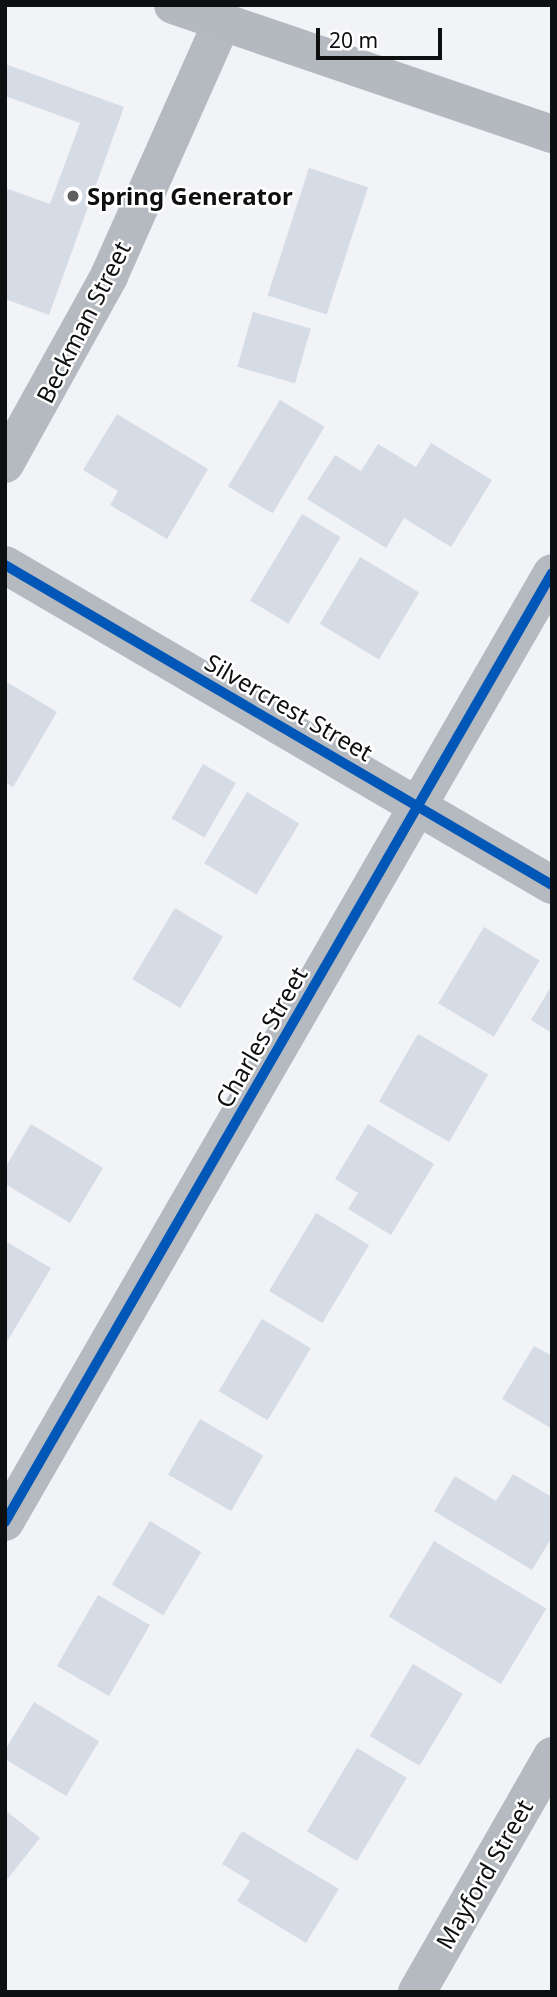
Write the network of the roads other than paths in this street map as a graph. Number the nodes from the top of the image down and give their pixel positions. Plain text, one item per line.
1 (173, 5) edge
2 (222, 22) junction
3 (552, 134) edge
4 (5, 464) edge
5 (5, 565) edge
6 (552, 573) edge
7 (421, 809) junction
8 (552, 885) edge
9 (5, 1522) edge
10 (552, 1756) edge
11 (417, 1992) edge

1 - 2 main road
2 - 3 main road
2 - 4 street, Beckman Street
5 - 7 street, Silvercrest Street
6 - 7 street, Charles Street
7 - 8 street, Silvercrest Street
7 - 9 street, Charles Street
10 - 11 street, Mayford Street

